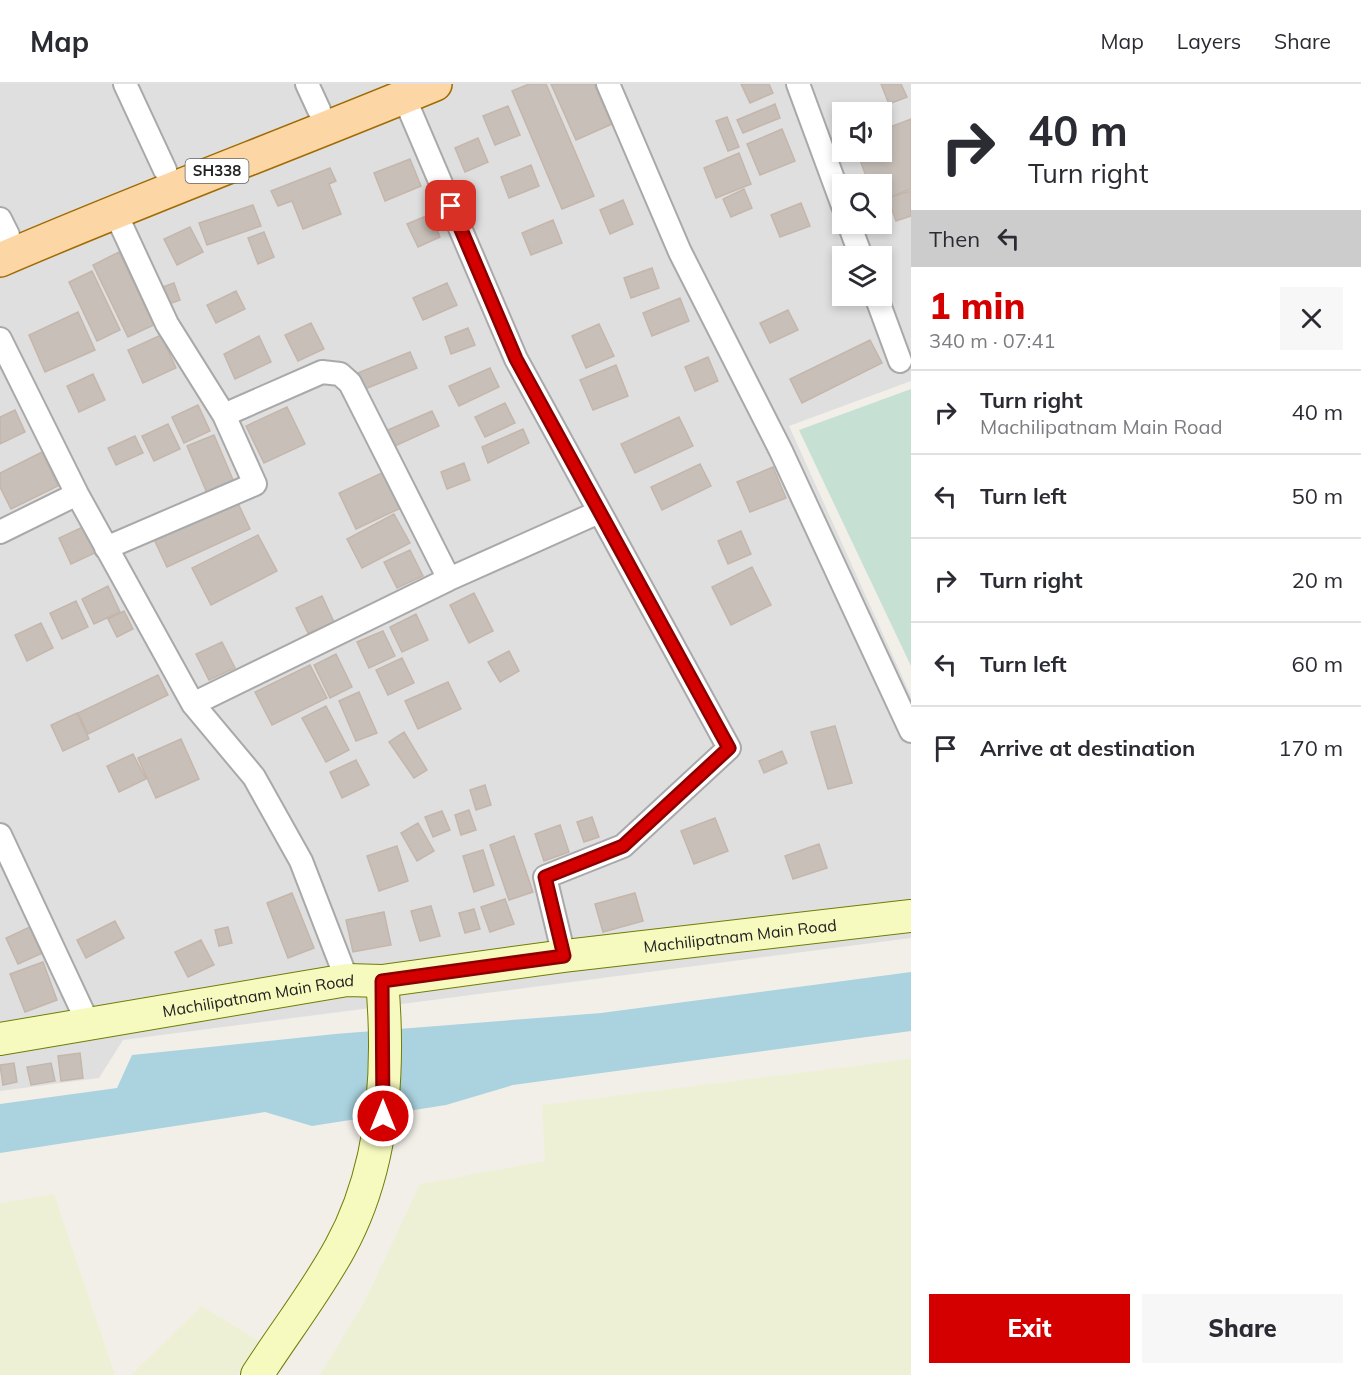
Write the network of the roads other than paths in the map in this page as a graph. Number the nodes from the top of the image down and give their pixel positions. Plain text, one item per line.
1 (125, 84) edge
2 (435, 84) edge
3 (608, 84) edge
4 (798, 84) edge
5 (393, 90) edge
6 (313, 97) edge
7 (165, 170) junction
8 (832, 176) edge
9 (115, 212) junction
10 (2, 238) edge
11 (880, 306) edge
12 (0, 339) edge
13 (900, 361) dead end
14 (224, 415) junction
15 (76, 494) junction
16 (599, 512) junction
17 (0, 532) edge
18 (106, 548) junction
19 (449, 579) junction
20 (193, 704) junction
21 (911, 731) edge
22 (0, 836) edge
23 (911, 916) edge
24 (564, 956) junction
25 (347, 980) junction
26 (383, 992) junction
27 (88, 1023) junction
28 (0, 1039) edge
29 (257, 1375) edge

1 - 7 street
2 - 5 main road, SH338
3 - 21 street
4 - 8 street
5 - 6 main road, SH338
5 - 9 main road, SH338
5 - 16 street
6 - 7 main road, SH338
7 - 10 main road, SH338
9 - 10 main road, SH338
9 - 14 street
11 - 13 street
12 - 15 street
14 - 18 street
14 - 19 street
15 - 17 street
15 - 18 street
16 - 19 street
16 - 24 street
18 - 20 street
19 - 20 street
20 - 25 street
22 - 27 street
23 - 24 main road, Machilipatnam Main Road
24 - 26 main road, Machilipatnam Main Road
25 - 26 main road, Machilipatnam Main Road
25 - 27 main road, Machilipatnam Main Road
26 - 29 main road
27 - 28 main road, Machilipatnam Main Road

